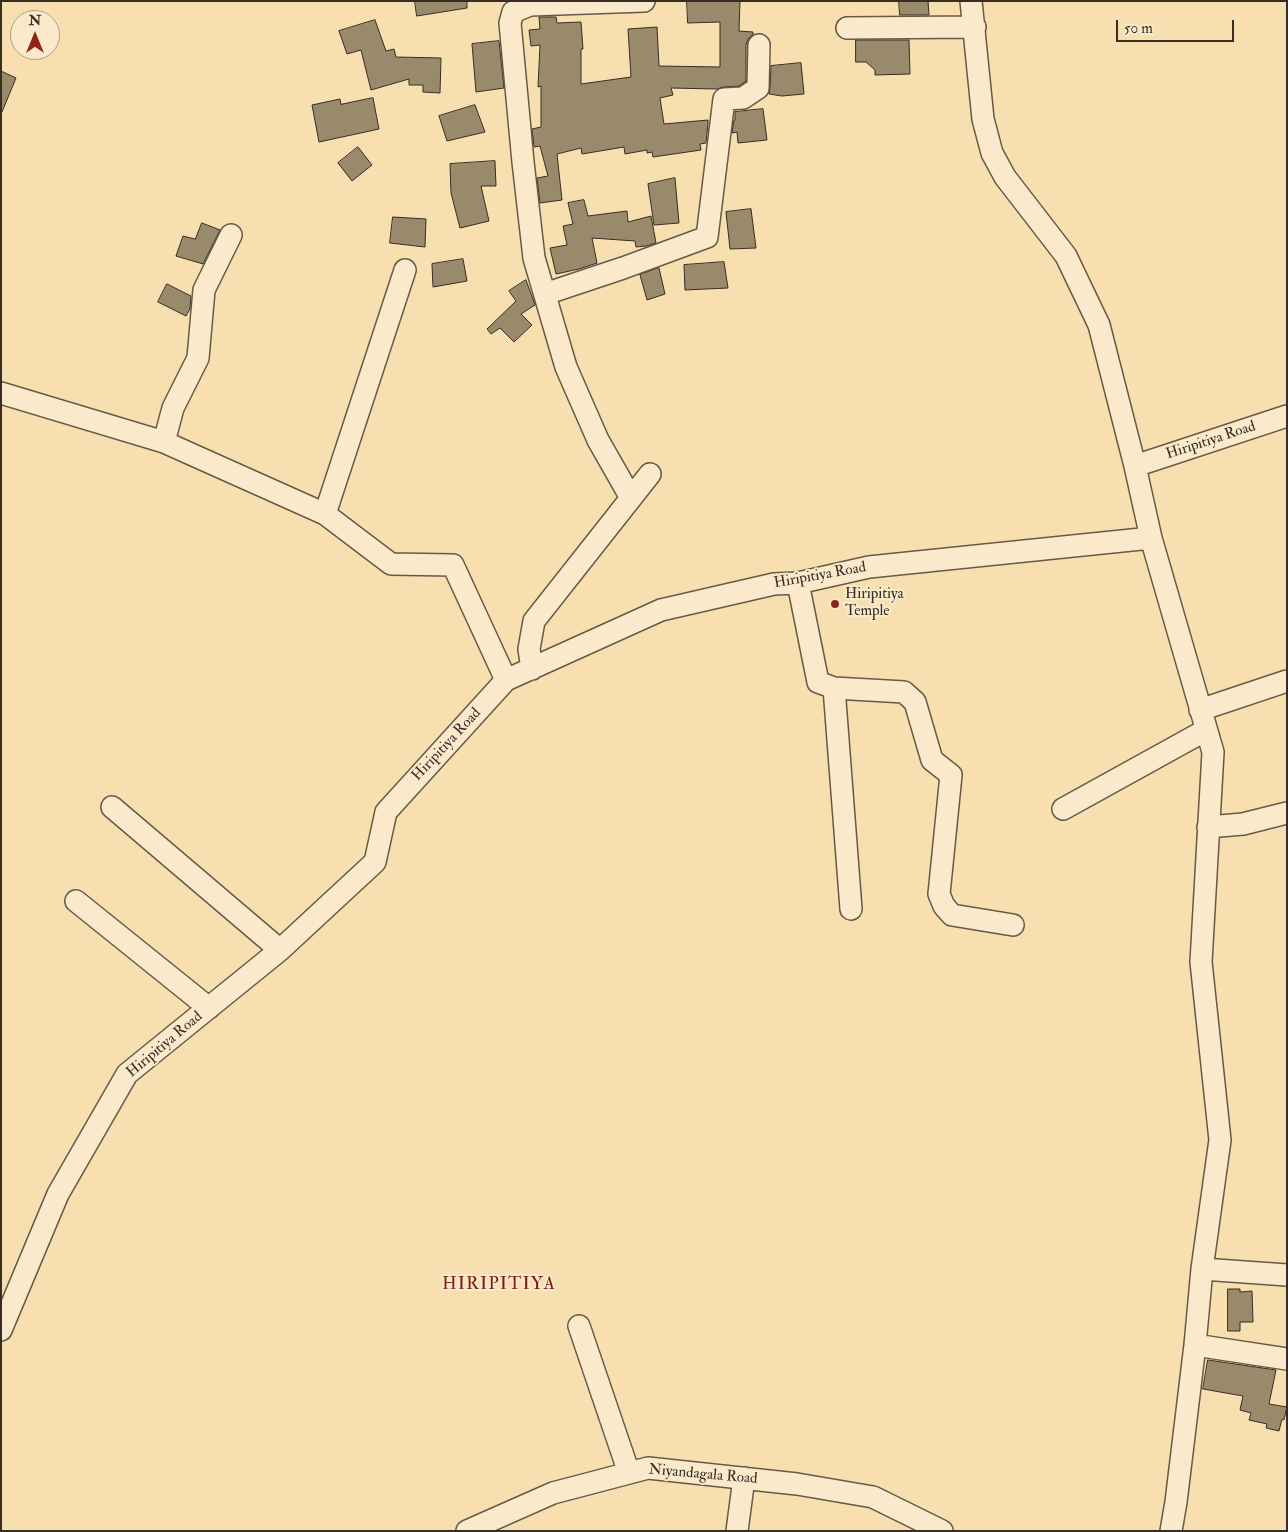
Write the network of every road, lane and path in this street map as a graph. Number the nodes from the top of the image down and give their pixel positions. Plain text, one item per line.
1 (644, 1) edge
2 (972, 1) edge
3 (975, 27) junction
4 (847, 28) dead end
5 (759, 44) dead end
6 (231, 234) dead end
7 (405, 270) dead end
8 (545, 294) junction
9 (1, 393) edge
10 (1287, 416) edge
11 (164, 442) junction
12 (1135, 466) junction
13 (650, 474) dead end
14 (631, 498) junction
15 (325, 514) junction
16 (1151, 538) junction
17 (798, 583) junction
18 (532, 669) junction
19 (506, 680) junction
20 (1287, 681) edge
21 (834, 688) junction
22 (1203, 720) junction
23 (112, 806) dead end
24 (1064, 809) dead end
25 (1287, 813) edge
26 (1208, 826) junction
27 (76, 901) dead end
28 (851, 909) dead end
29 (1013, 925) dead end
30 (280, 950) junction
31 (209, 1008) junction
32 (1202, 1269) junction
33 (1287, 1275) edge
34 (579, 1326) dead end
35 (1, 1330) edge
36 (1195, 1345) junction
37 (1287, 1359) edge
38 (629, 1473) junction
39 (744, 1478) junction
40 (934, 1529) edge
41 (467, 1531) edge
42 (737, 1531) edge
43 (1171, 1531) edge

1 - 8 street
2 - 3 street
3 - 4 street
3 - 12 street
5 - 8 street
6 - 11 street
7 - 15 street
8 - 14 street
9 - 11 street
10 - 12 street, Hiripitiya Road
11 - 15 street
12 - 16 street
13 - 14 street
14 - 18 street
15 - 19 street
16 - 17 street, Hiripitiya Road
16 - 22 street
17 - 18 street, Hiripitiya Road
17 - 21 street
18 - 19 street, Hiripitiya Road
19 - 30 street, Hiripitiya Road
20 - 22 street
21 - 28 street
21 - 29 street
22 - 24 street
22 - 26 street
23 - 30 street
25 - 26 street
26 - 32 street
27 - 31 street
30 - 31 street, Hiripitiya Road
31 - 35 street, Hiripitiya Road
32 - 33 street
32 - 36 street
34 - 38 street
36 - 37 street
36 - 43 street
38 - 39 street, Niyandagala Road
38 - 41 street, Niyandagala Road
39 - 40 street, Niyandagala Road
39 - 42 street

